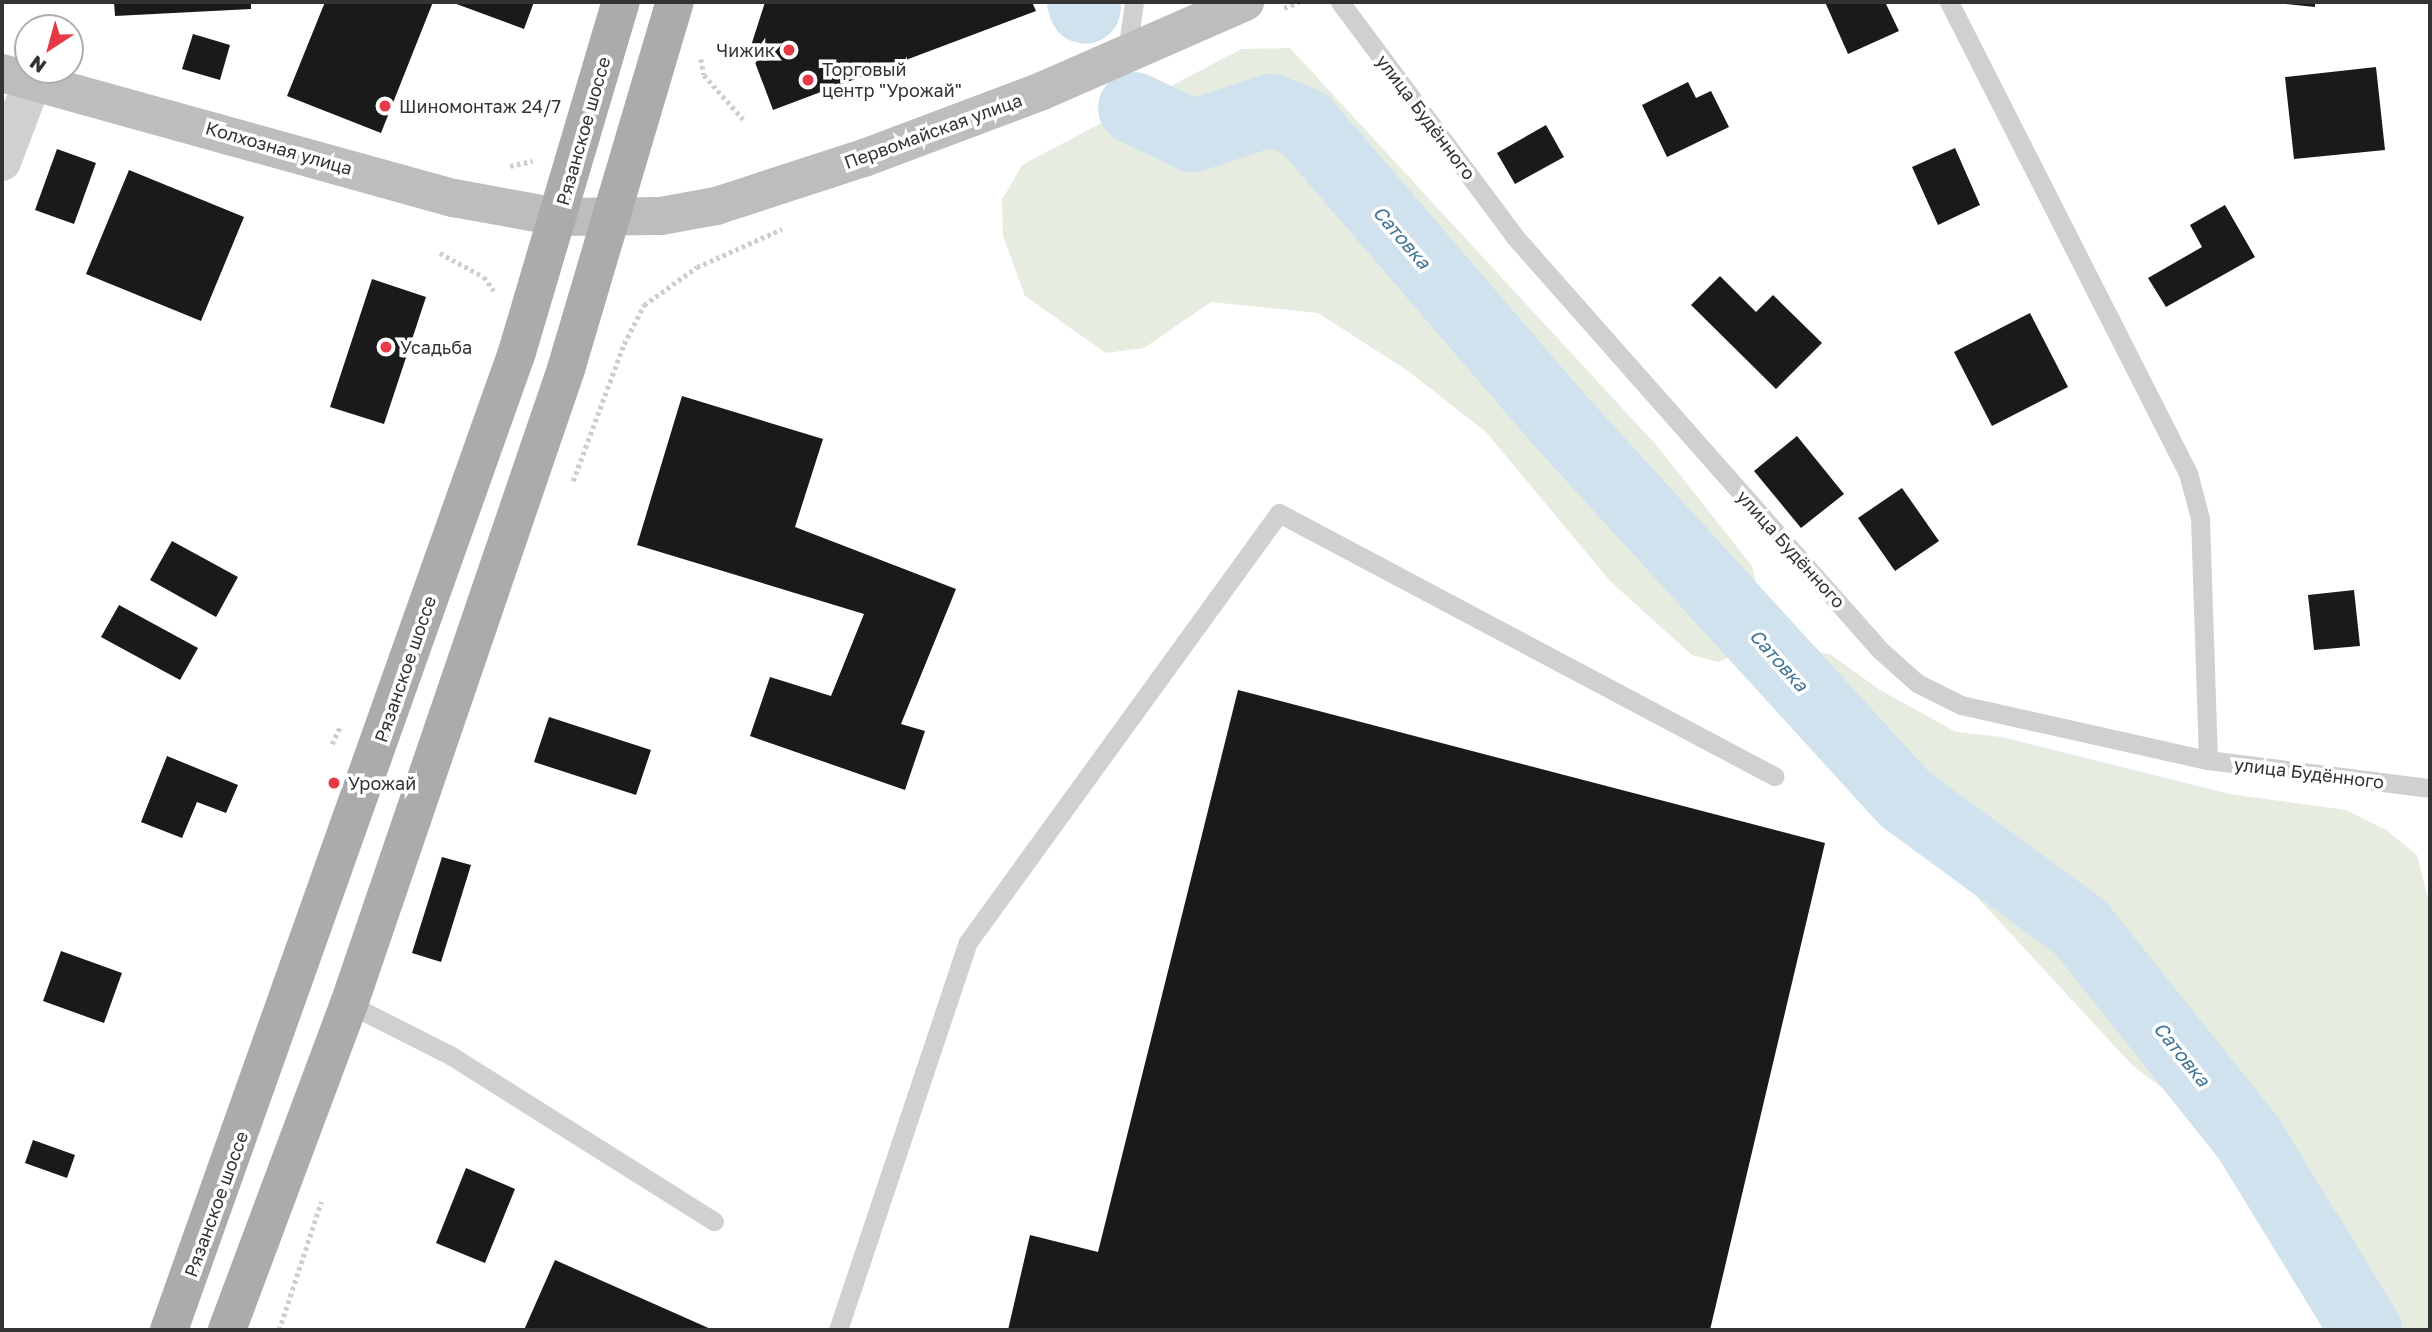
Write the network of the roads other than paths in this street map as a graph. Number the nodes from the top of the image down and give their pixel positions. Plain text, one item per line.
1 (621, 2) edge
2 (675, 2) edge
3 (1134, 2) edge
4 (1245, 2) edge
5 (1340, 2) edge
6 (1949, 2) edge
7 (1128, 52) junction
8 (12, 81) edge
9 (2, 162) edge
10 (558, 217) junction
11 (609, 219) junction
12 (2207, 761) junction
13 (1774, 776) dead end
14 (2430, 788) edge
15 (349, 1004) junction
16 (714, 1221) dead end
17 (169, 1330) edge
18 (227, 1330) edge
19 (838, 1330) edge

1 - 10 main road, Рязанское шоссе
2 - 11 main road
3 - 7 lane
4 - 7 main road, Первомайская улица
5 - 12 lane, улица Будённого
6 - 12 lane
7 - 11 main road, Первомайская улица
8 - 9 street
8 - 10 main road, Колхозная улица
10 - 11 main road, Первомайская улица
10 - 17 main road, Рязанское шоссе
11 - 15 main road
12 - 14 lane, улица Будённого
13 - 19 lane
15 - 16 lane
15 - 18 main road

